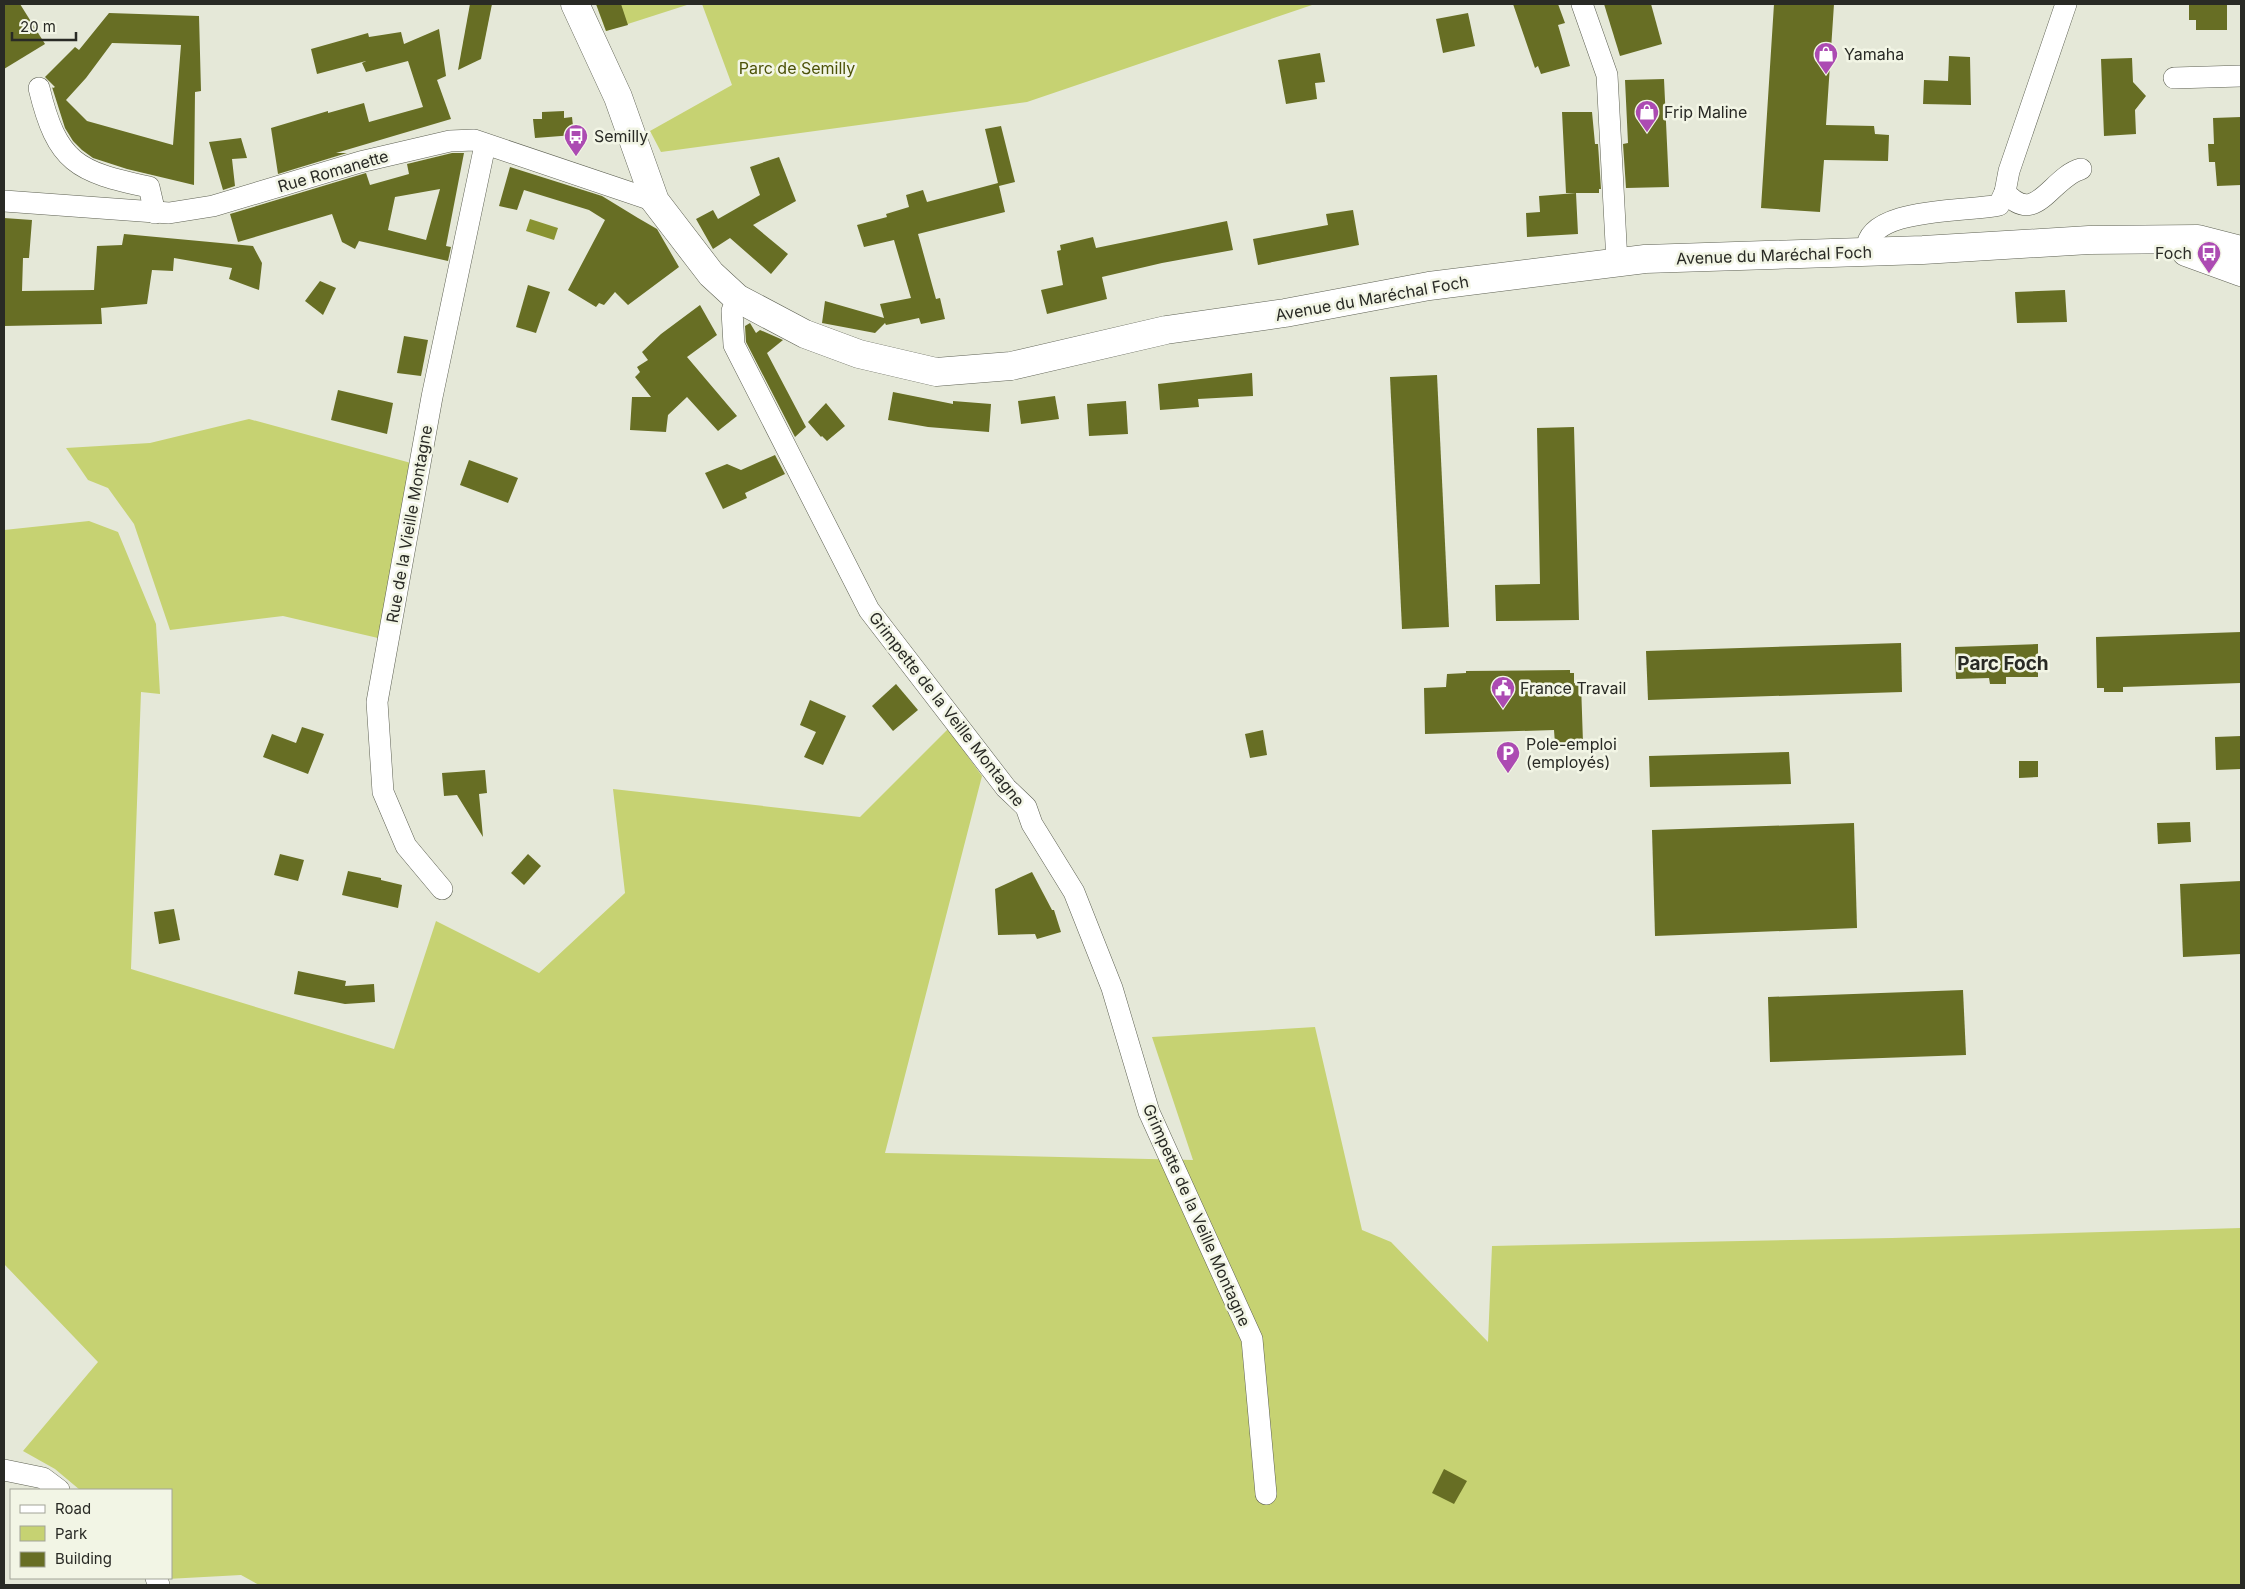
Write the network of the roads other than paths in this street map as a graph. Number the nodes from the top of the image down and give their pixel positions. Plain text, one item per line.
1 (575, 4) edge
2 (1582, 4) edge
3 (2066, 4) edge
4 (2241, 76) edge
5 (2174, 78) dead end
6 (39, 88) dead end
7 (485, 144) junction
8 (2082, 169) dead end
9 (2005, 192) junction
10 (4, 201) edge
11 (655, 201) junction
12 (155, 213) junction
13 (2152, 240) junction
14 (2241, 250) edge
15 (1867, 252) junction
16 (1617, 262) junction
17 (2241, 272) edge
18 (737, 298) junction
19 (442, 889) dead end
20 (4, 1470) edge
21 (58, 1489) edge
22 (1266, 1494) dead end

1 - 11 main road, Avenue du Maréchal Foch
2 - 16 street
3 - 9 street
4 - 5 street
6 - 12 street
7 - 11 street, Rue Romanette
7 - 12 street, Rue Romanette
7 - 19 street, Rue de la Vieille Montagne
8 - 9 street
9 - 15 street
10 - 12 street, Rue Romanette
11 - 18 main road, Avenue du Maréchal Foch
13 - 14 main road, Avenue du Maréchal Foch
13 - 15 main road, Avenue du Maréchal Foch
13 - 17 main road
15 - 16 main road, Avenue du Maréchal Foch
16 - 18 main road, Avenue du Maréchal Foch
18 - 22 street, Grimpette de la Veille Montagne
20 - 21 street

